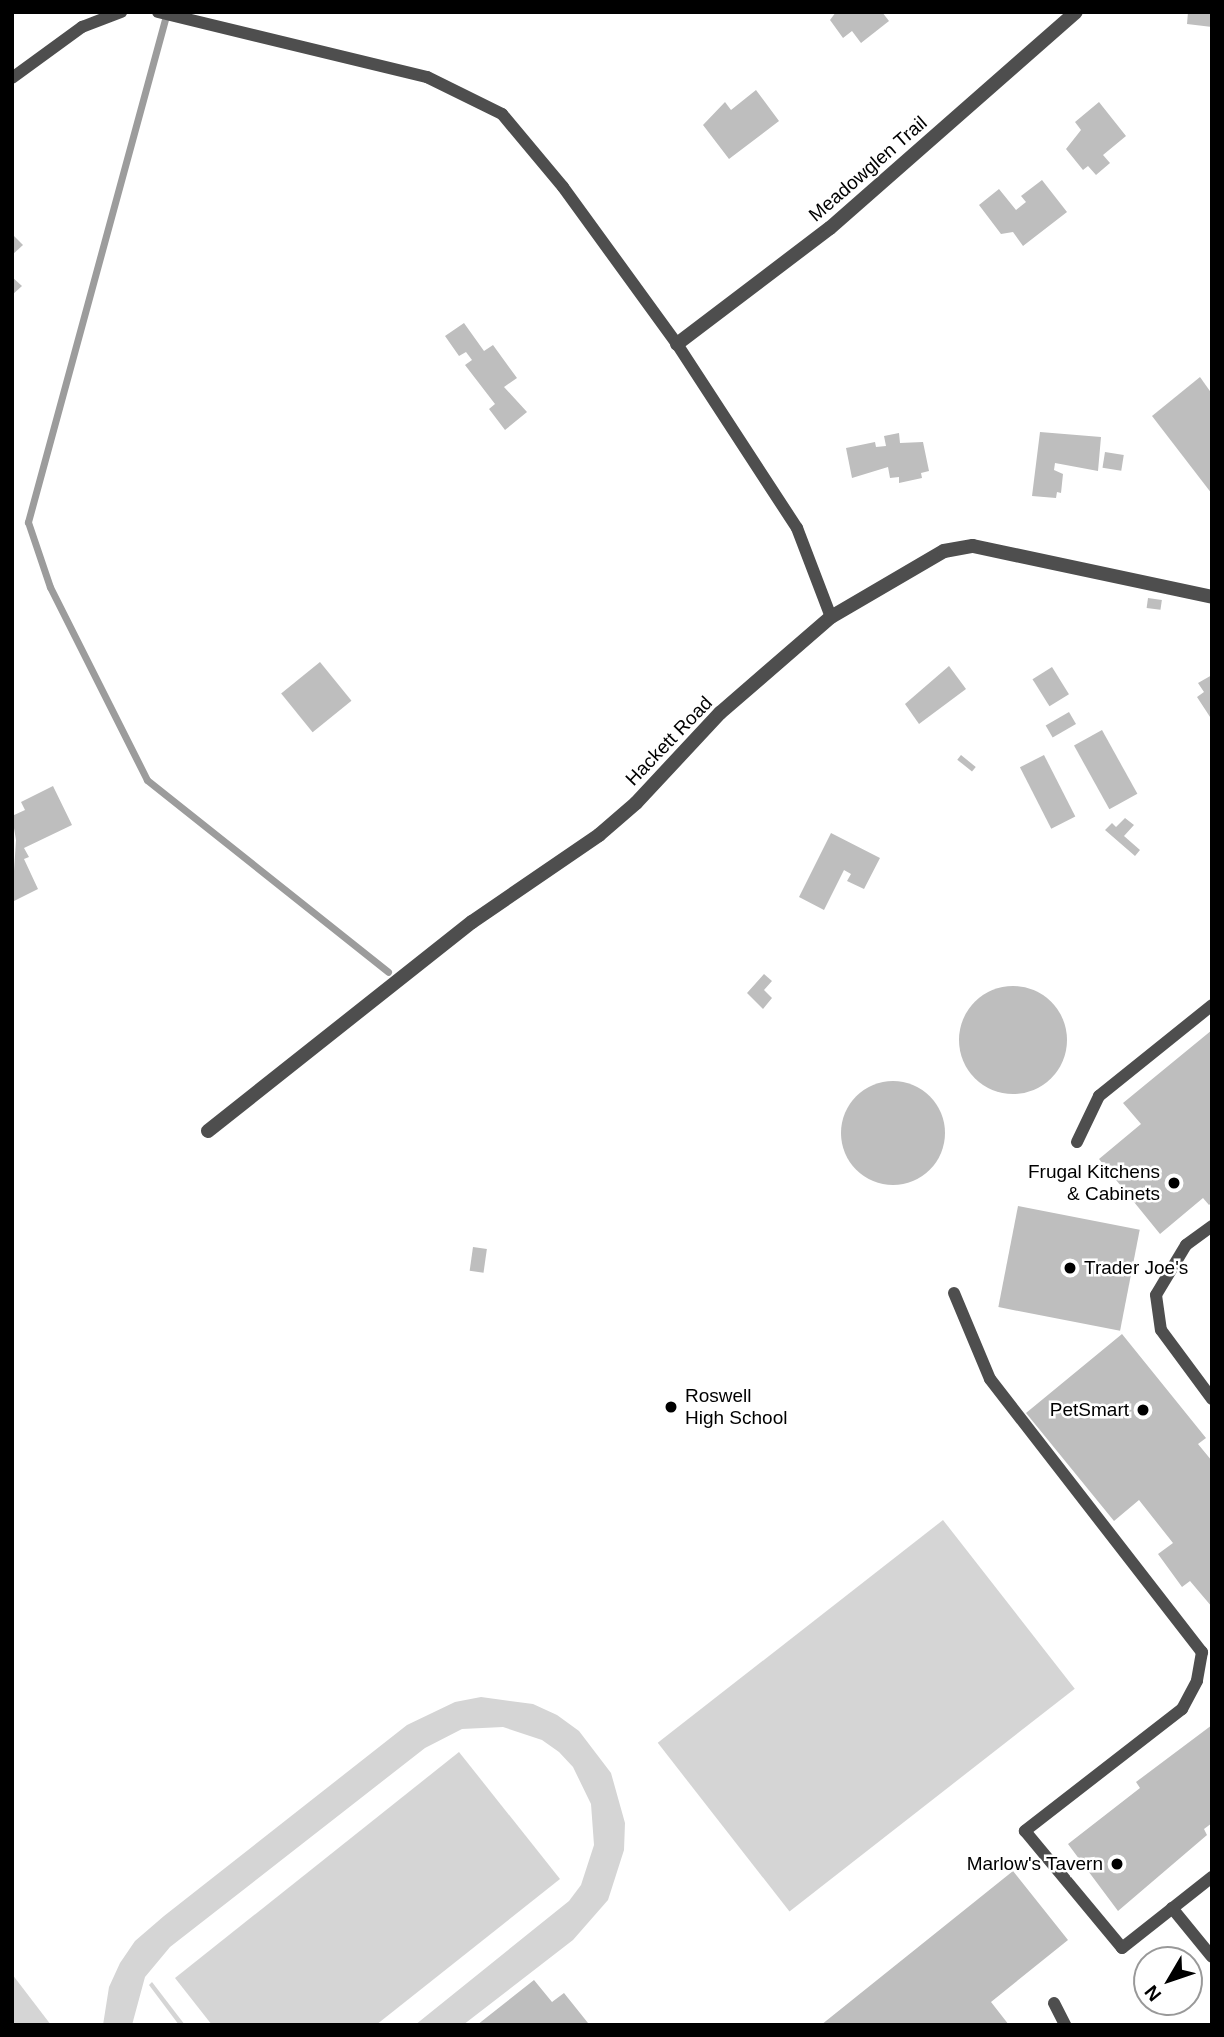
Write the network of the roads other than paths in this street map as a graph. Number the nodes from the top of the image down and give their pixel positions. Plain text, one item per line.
1 (121, 12) edge
2 (158, 12) edge
3 (1076, 12) edge
4 (12, 78) edge
5 (677, 344) junction
6 (1212, 597) edge
7 (831, 617) junction
8 (1212, 1005) edge
9 (208, 1131) dead end
10 (1077, 1142) dead end
11 (1212, 1226) edge
12 (954, 1293) dead end
13 (1212, 1399) edge
14 (1212, 1877) edge
15 (1172, 1909) junction
16 (1212, 1957) edge
17 (1054, 2003) dead end
18 (1065, 2025) edge

1 - 4 lane
2 - 5 lane
3 - 5 street, Meadowglen Trail
5 - 7 lane
6 - 7 street, Hackett Road
7 - 9 street, Hackett Road
8 - 10 lane
11 - 13 lane
12 - 15 lane
14 - 15 lane
15 - 16 lane
17 - 18 lane

